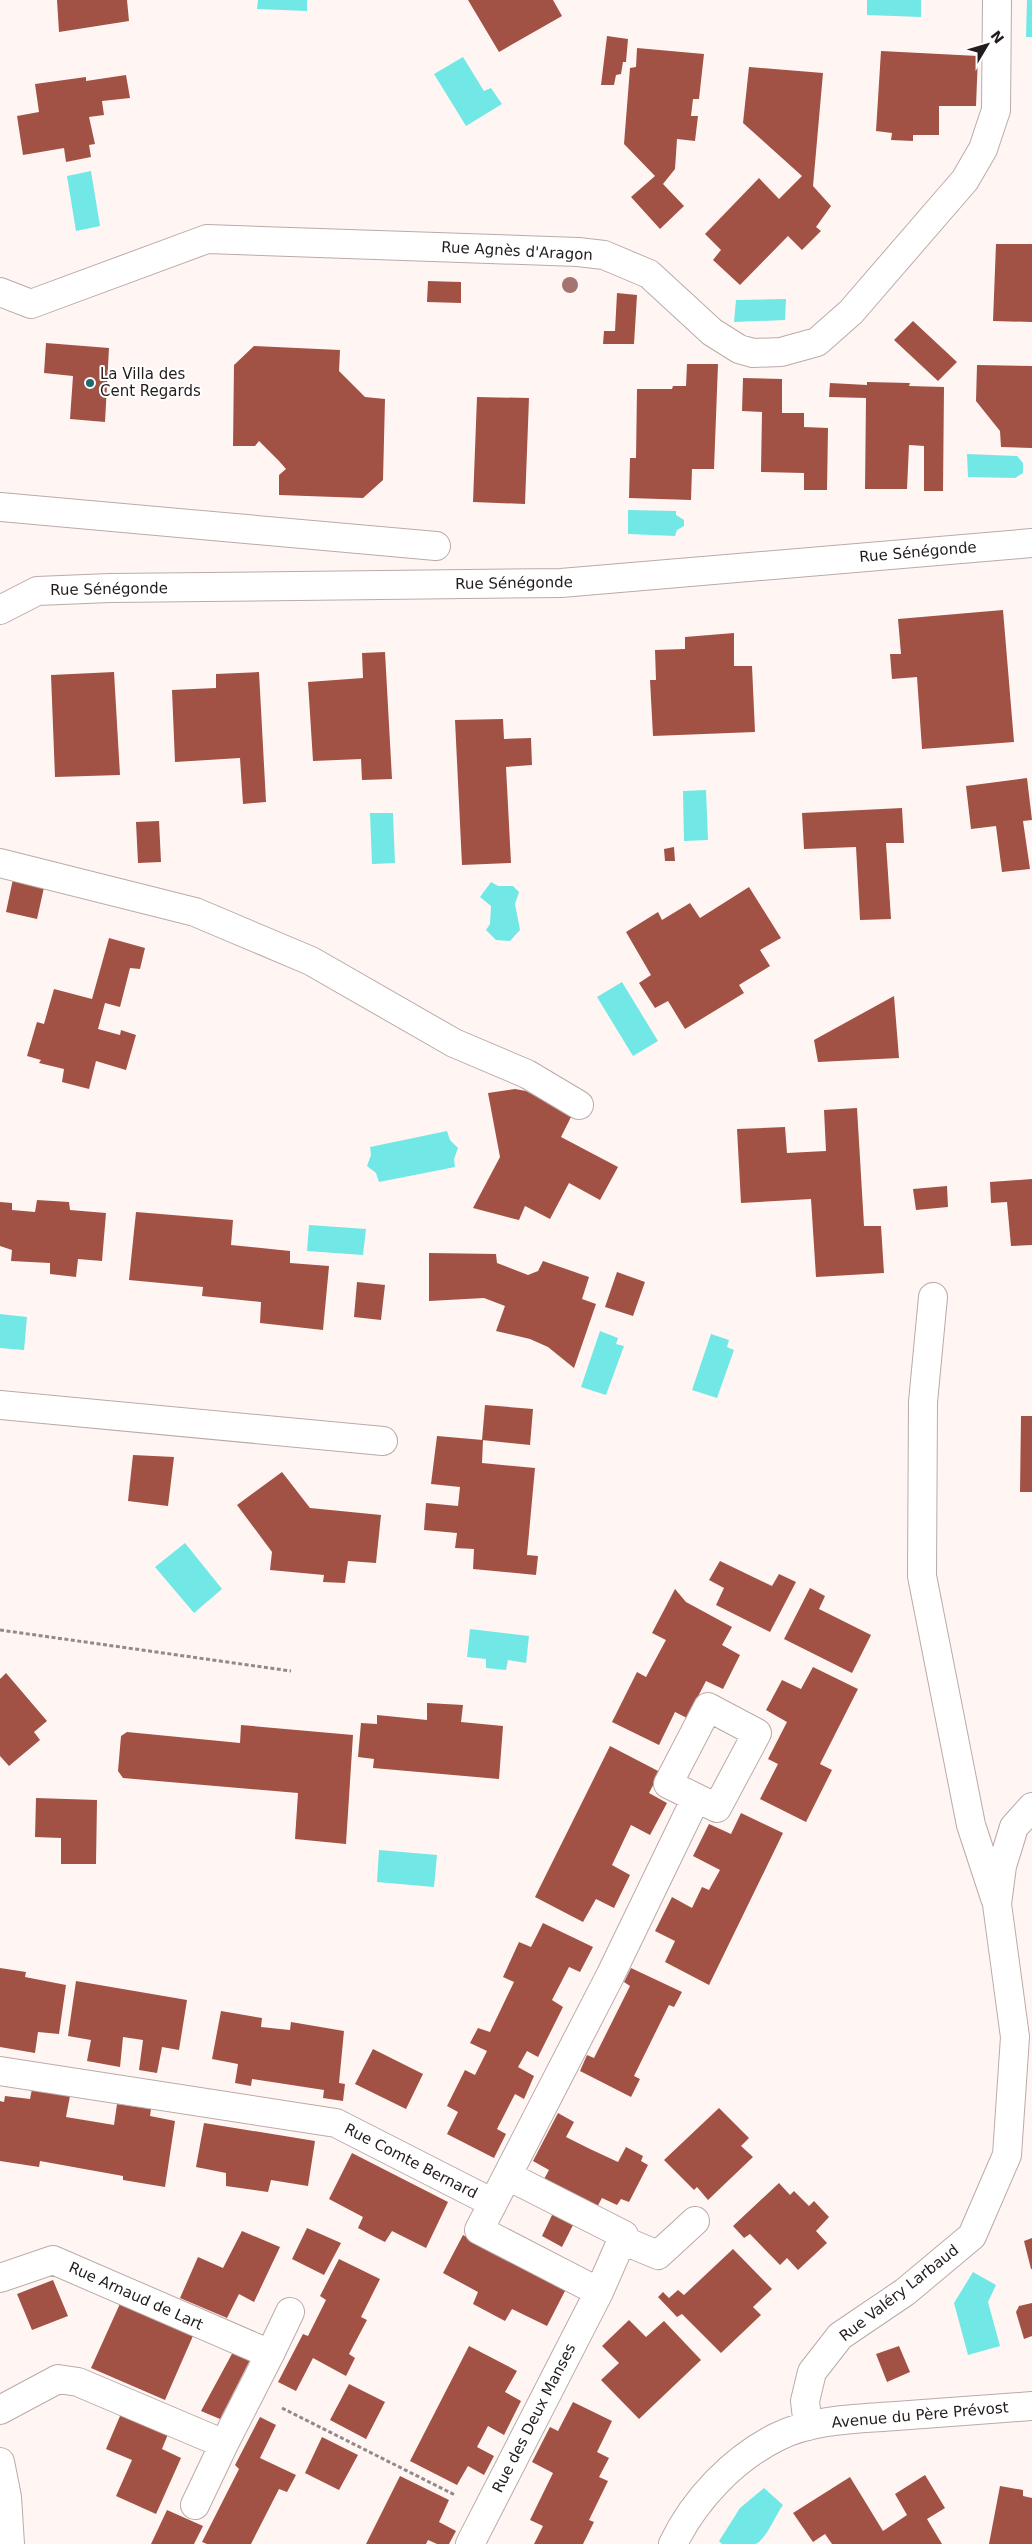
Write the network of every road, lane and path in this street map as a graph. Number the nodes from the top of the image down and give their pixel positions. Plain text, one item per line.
1 (997, 0) edge
2 (0, 292) edge
3 (0, 507) edge
4 (1032, 543) edge
5 (436, 546) dead end
6 (0, 610) edge
7 (0, 863) edge
8 (579, 1106) dead end
9 (933, 1297) dead end
10 (0, 1405) edge
11 (383, 1441) dead end
12 (0, 1630) edge
13 (291, 1671) dead end
14 (696, 1798) dead end
15 (1032, 1807) edge
16 (997, 1904) junction
17 (0, 2071) edge
18 (508, 2176) junction
19 (493, 2203) junction
20 (695, 2221) dead end
21 (622, 2240) junction
22 (0, 2278) edge
23 (599, 2292) junction
24 (290, 2312) dead end
25 (270, 2354) junction
26 (250, 2392) junction
27 (1032, 2406) edge
28 (0, 2410) edge
29 (808, 2426) junction
30 (224, 2444) junction
31 (0, 2462) edge
32 (195, 2505) dead end
33 (487, 2511) junction
34 (10, 2544) edge
35 (470, 2544) edge
36 (673, 2544) edge

1 - 2 street, Rue Agnès d'Aragon
3 - 5 street
4 - 6 street, Rue Sénégonde
7 - 8 street
9 - 16 street
10 - 11 street
12 - 13 path
14 - 18 street, Rue Comte Bernard
15 - 16 street, Rue Valéry Larbaud
16 - 29 street, Rue Valéry Larbaud
17 - 19 street, Rue Comte Bernard
18 - 19 street, Rue Comte Bernard
18 - 21 street
19 - 23 street
20 - 21 street
21 - 23 street, Rue des Deux Manses
22 - 25 street, Rue Arnaud de Lart
23 - 33 street, Rue des Deux Manses
24 - 25 street
25 - 26 street
26 - 30 street
26 - 33 path
27 - 29 street, Avenue du Père Prévost
28 - 30 street
29 - 36 street
30 - 32 street
31 - 34 street
33 - 35 street, Rue des Deux Manses

